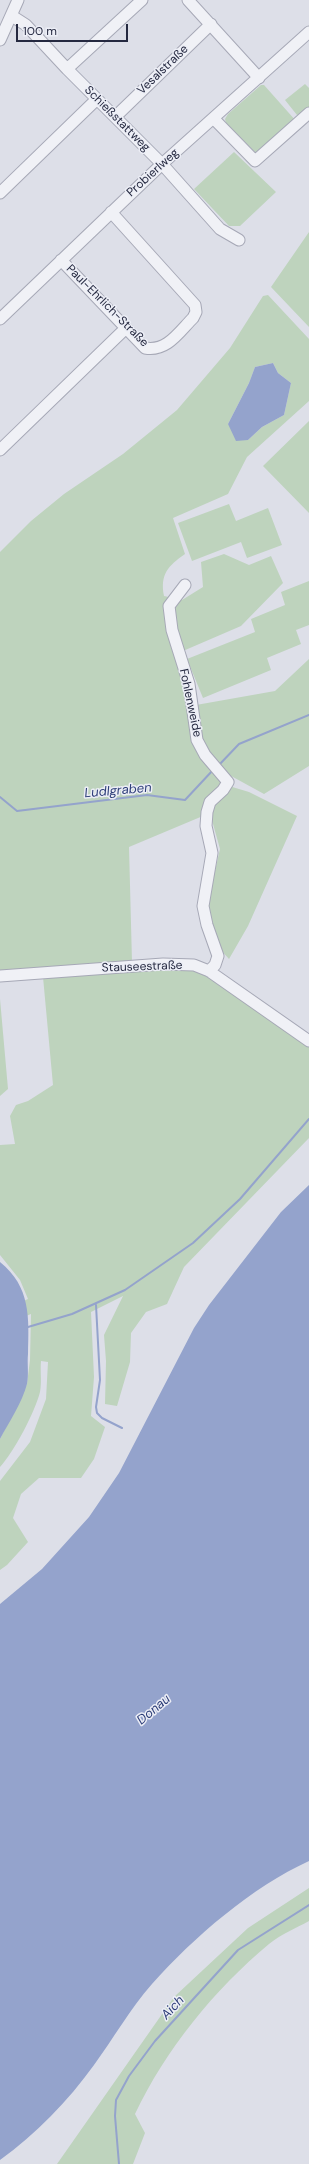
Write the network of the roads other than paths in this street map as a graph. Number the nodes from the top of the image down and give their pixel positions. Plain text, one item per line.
1 (18, 0) edge
2 (142, 0) edge
3 (188, 0) edge
4 (12, 16) junction
5 (211, 24) junction
6 (309, 32) edge
7 (0, 40) edge
8 (67, 69) junction
9 (259, 78) junction
10 (97, 99) junction
11 (309, 113) edge
12 (115, 117) junction
13 (214, 119) junction
14 (162, 164) junction
15 (0, 193) edge
16 (111, 212) junction
17 (238, 240) dead end
18 (61, 260) junction
19 (0, 319) edge
20 (126, 328) junction
21 (0, 450) edge
22 (185, 585) dead end
23 (209, 971) junction
24 (0, 976) edge
25 (309, 1041) edge

1 - 4 street
2 - 8 street
3 - 5 street
4 - 7 street
4 - 8 street, Schießstattweg
5 - 9 street
5 - 12 street, Vesalstraße
6 - 9 street, Probierlweg
8 - 10 street, Schießstattweg
9 - 13 street, Probierlweg
10 - 12 street, Schießstattweg
10 - 15 street
11 - 13 street
12 - 14 street, Schießstattweg
13 - 14 street, Probierlweg
14 - 16 street, Probierlweg
14 - 17 street, Schießstattweg
16 - 18 street, Probierlweg
16 - 20 street, Paul-Ehrlich-Straße
18 - 19 street, Probierlweg
18 - 20 street, Paul-Ehrlich-Straße
20 - 21 street
22 - 23 street, Fohlenweide
23 - 24 street, Stauseestraße
23 - 25 street, Stauseestraße

